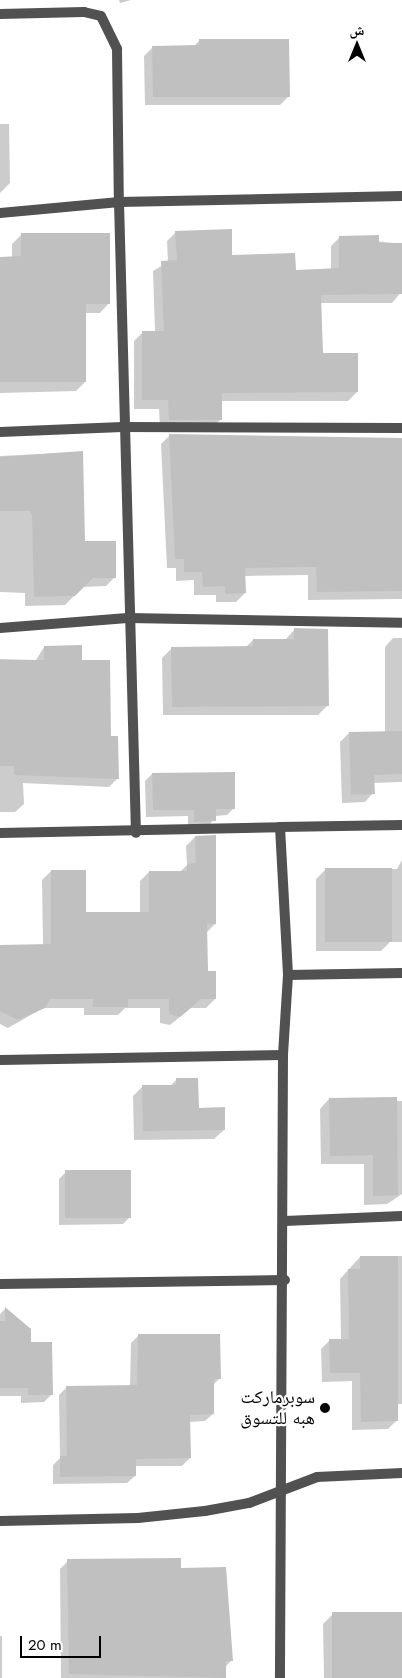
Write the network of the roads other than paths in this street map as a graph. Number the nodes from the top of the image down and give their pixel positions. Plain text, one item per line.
1 (0, 14) edge
2 (402, 196) edge
3 (119, 202) junction
4 (0, 213) edge
5 (122, 427) junction
6 (402, 428) edge
7 (0, 432) edge
8 (128, 618) junction
9 (402, 623) edge
10 (0, 628) edge
11 (402, 825) edge
12 (280, 827) junction
13 (0, 833) edge
14 (136, 833) junction
15 (402, 973) edge
16 (288, 975) junction
17 (283, 1055) junction
18 (0, 1060) edge
19 (402, 1216) edge
20 (284, 1221) junction
21 (284, 1280) junction
22 (0, 1284) edge
23 (402, 1473) edge
24 (281, 1488) junction
25 (0, 1521) edge
26 (280, 1678) edge

1 - 3 street
2 - 3 street
3 - 4 street
3 - 5 street
5 - 6 street
5 - 7 street
5 - 8 street
8 - 9 street
8 - 10 street
8 - 14 street
11 - 12 street
12 - 14 street
12 - 16 street
13 - 14 street
15 - 16 street
16 - 17 street
17 - 18 street
17 - 20 street
19 - 20 street
20 - 21 street
21 - 22 street
21 - 24 street
23 - 24 street
24 - 25 street
24 - 26 street

